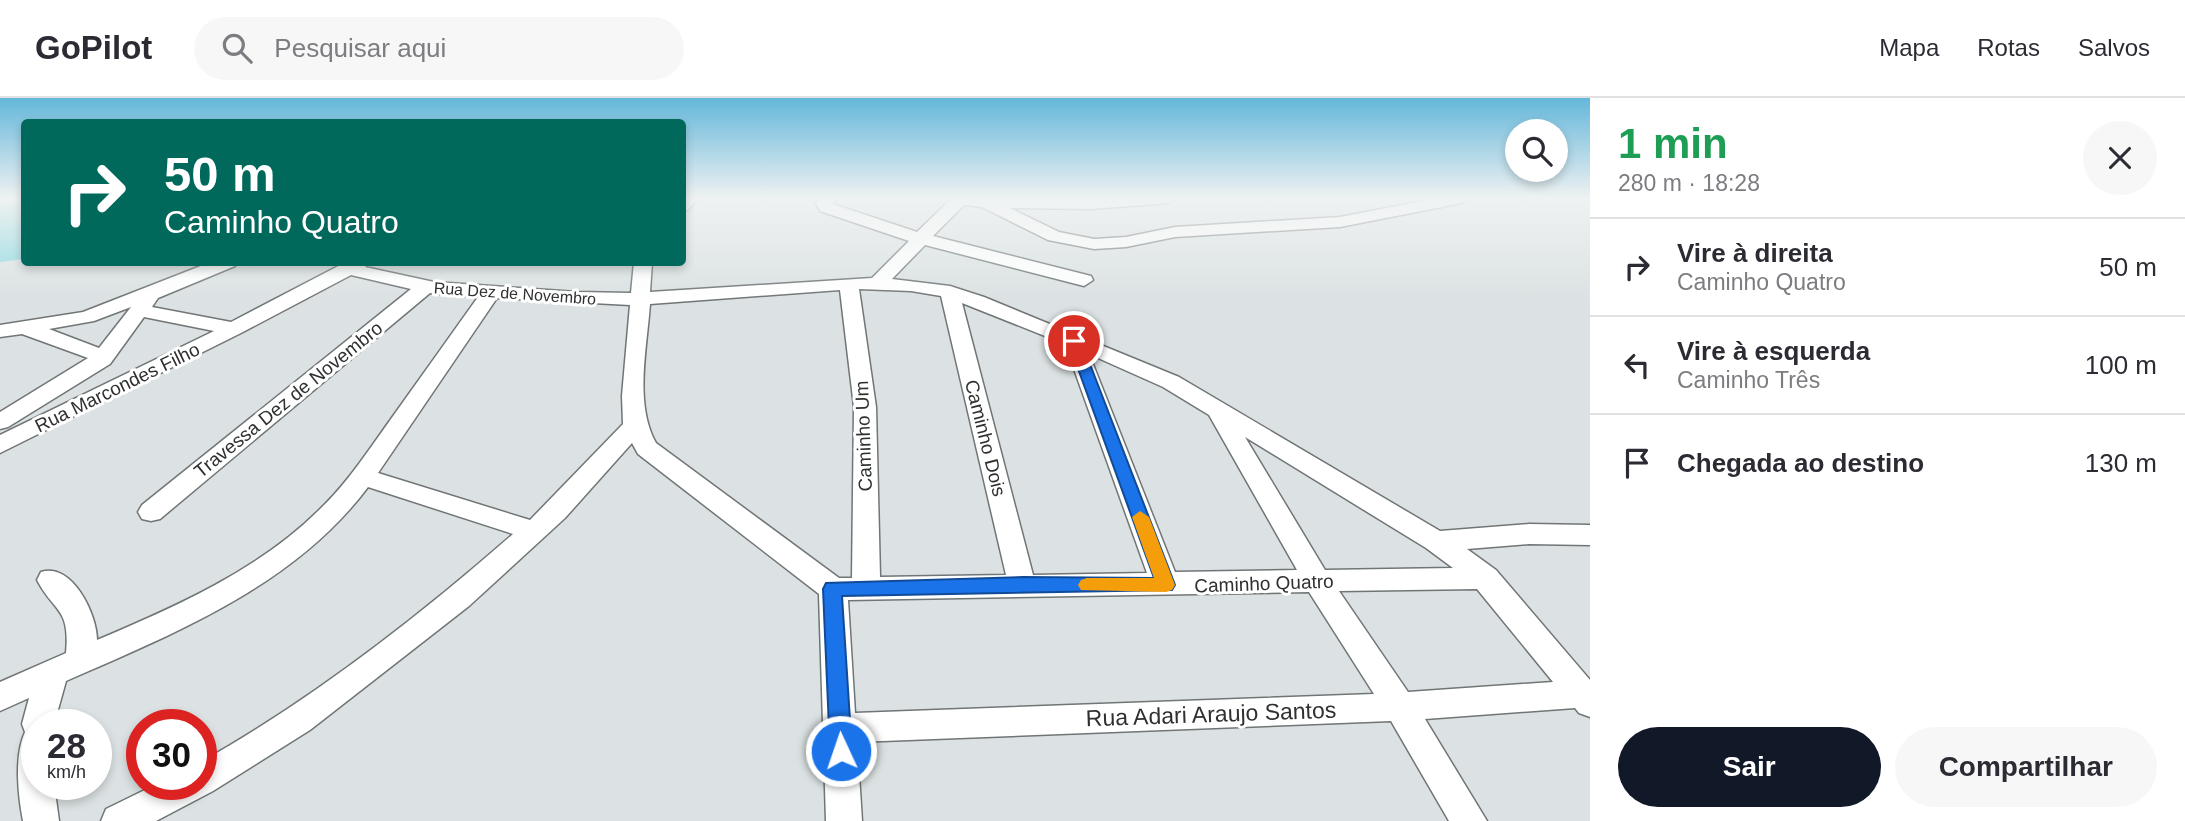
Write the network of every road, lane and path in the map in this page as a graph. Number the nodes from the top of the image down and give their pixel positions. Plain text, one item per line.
1 (899, 232) edge
2 (927, 232) edge
3 (1043, 232) edge
4 (1175, 232) joint
5 (1179, 232) edge
6 (921, 239) junction
7 (186, 266) edge
8 (220, 266) edge
9 (355, 266) edge
10 (643, 266) edge
11 (1084, 280) dead end
12 (877, 283) junction
13 (849, 284) junction
14 (425, 287) junction
15 (950, 292) junction
16 (490, 294) junction
17 (641, 299) junction
18 (145, 302) junction
19 (28, 328) junction
20 (234, 329) junction
21 (0, 331) edge
22 (1074, 341) junction
23 (104, 358) junction
24 (1218, 412) junction
25 (0, 422) edge
26 (635, 426) junction
27 (0, 445) edge
28 (363, 477) junction
29 (151, 512) dead end
30 (535, 531) junction
31 (1590, 535) edge
32 (1436, 541) junction
33 (1486, 578) junction
34 (51, 580) dead end
35 (1317, 581) junction
36 (1023, 584) junction
37 (1166, 585) junction
38 (866, 588) junction
39 (833, 589) junction
40 (81, 658) junction
41 (53, 672) junction
42 (0, 697) edge
43 (1586, 698) edge
44 (1400, 707) junction
45 (42, 709) edge
46 (840, 728) junction
47 (217, 771) edge
48 (37, 800) edge
49 (161, 800) edge
50 (41, 821) edge
51 (119, 821) edge
52 (844, 821) edge
53 (1469, 821) edge

1 - 6 street
2 - 6 street
3 - 4 street
4 - 5 street
6 - 11 street
6 - 12 street
7 - 18 street
8 - 18 street
9 - 14 street, Rua Dez de Novembro
9 - 20 street, Rua Marcondes Filho
10 - 17 street
12 - 13 street, Rua Dez de Novembro
12 - 15 street, Rua Dez de Novembro
13 - 17 street, Rua Dez de Novembro
13 - 38 street, Caminho Um
14 - 16 street, Rua Dez de Novembro
14 - 29 street, Travessa Dez de Novembro
15 - 22 street, Rua Dez de Novembro
15 - 36 street, Caminho Dois
16 - 17 street, Rua Dez de Novembro
16 - 28 street
17 - 26 street
18 - 19 street
18 - 20 street
18 - 23 street
19 - 21 street
19 - 23 street
20 - 27 street, Rua Marcondes Filho
22 - 24 street, Rua Dez de Novembro
22 - 37 street
23 - 25 street, Rua Marcondes Filho
24 - 32 street, Rua Dez de Novembro
24 - 35 street
26 - 30 street
26 - 39 street
28 - 30 street
28 - 40 street
30 - 47 street
31 - 32 street
32 - 33 street, Rua Dez de Novembro
33 - 35 street, Caminho Quatro
33 - 43 street, Rua Dez de Novembro
34 - 40 street
35 - 37 street, Caminho Quatro
35 - 44 street
36 - 37 street, Caminho Quatro
36 - 38 street, Caminho Quatro
38 - 39 street, Caminho Quatro
39 - 46 street
40 - 41 street
41 - 42 street
41 - 45 street
43 - 44 street, Rua Adari Araujo Santos
44 - 46 street, Rua Adari Araujo Santos
44 - 53 street
46 - 52 street
48 - 50 street
49 - 51 street

